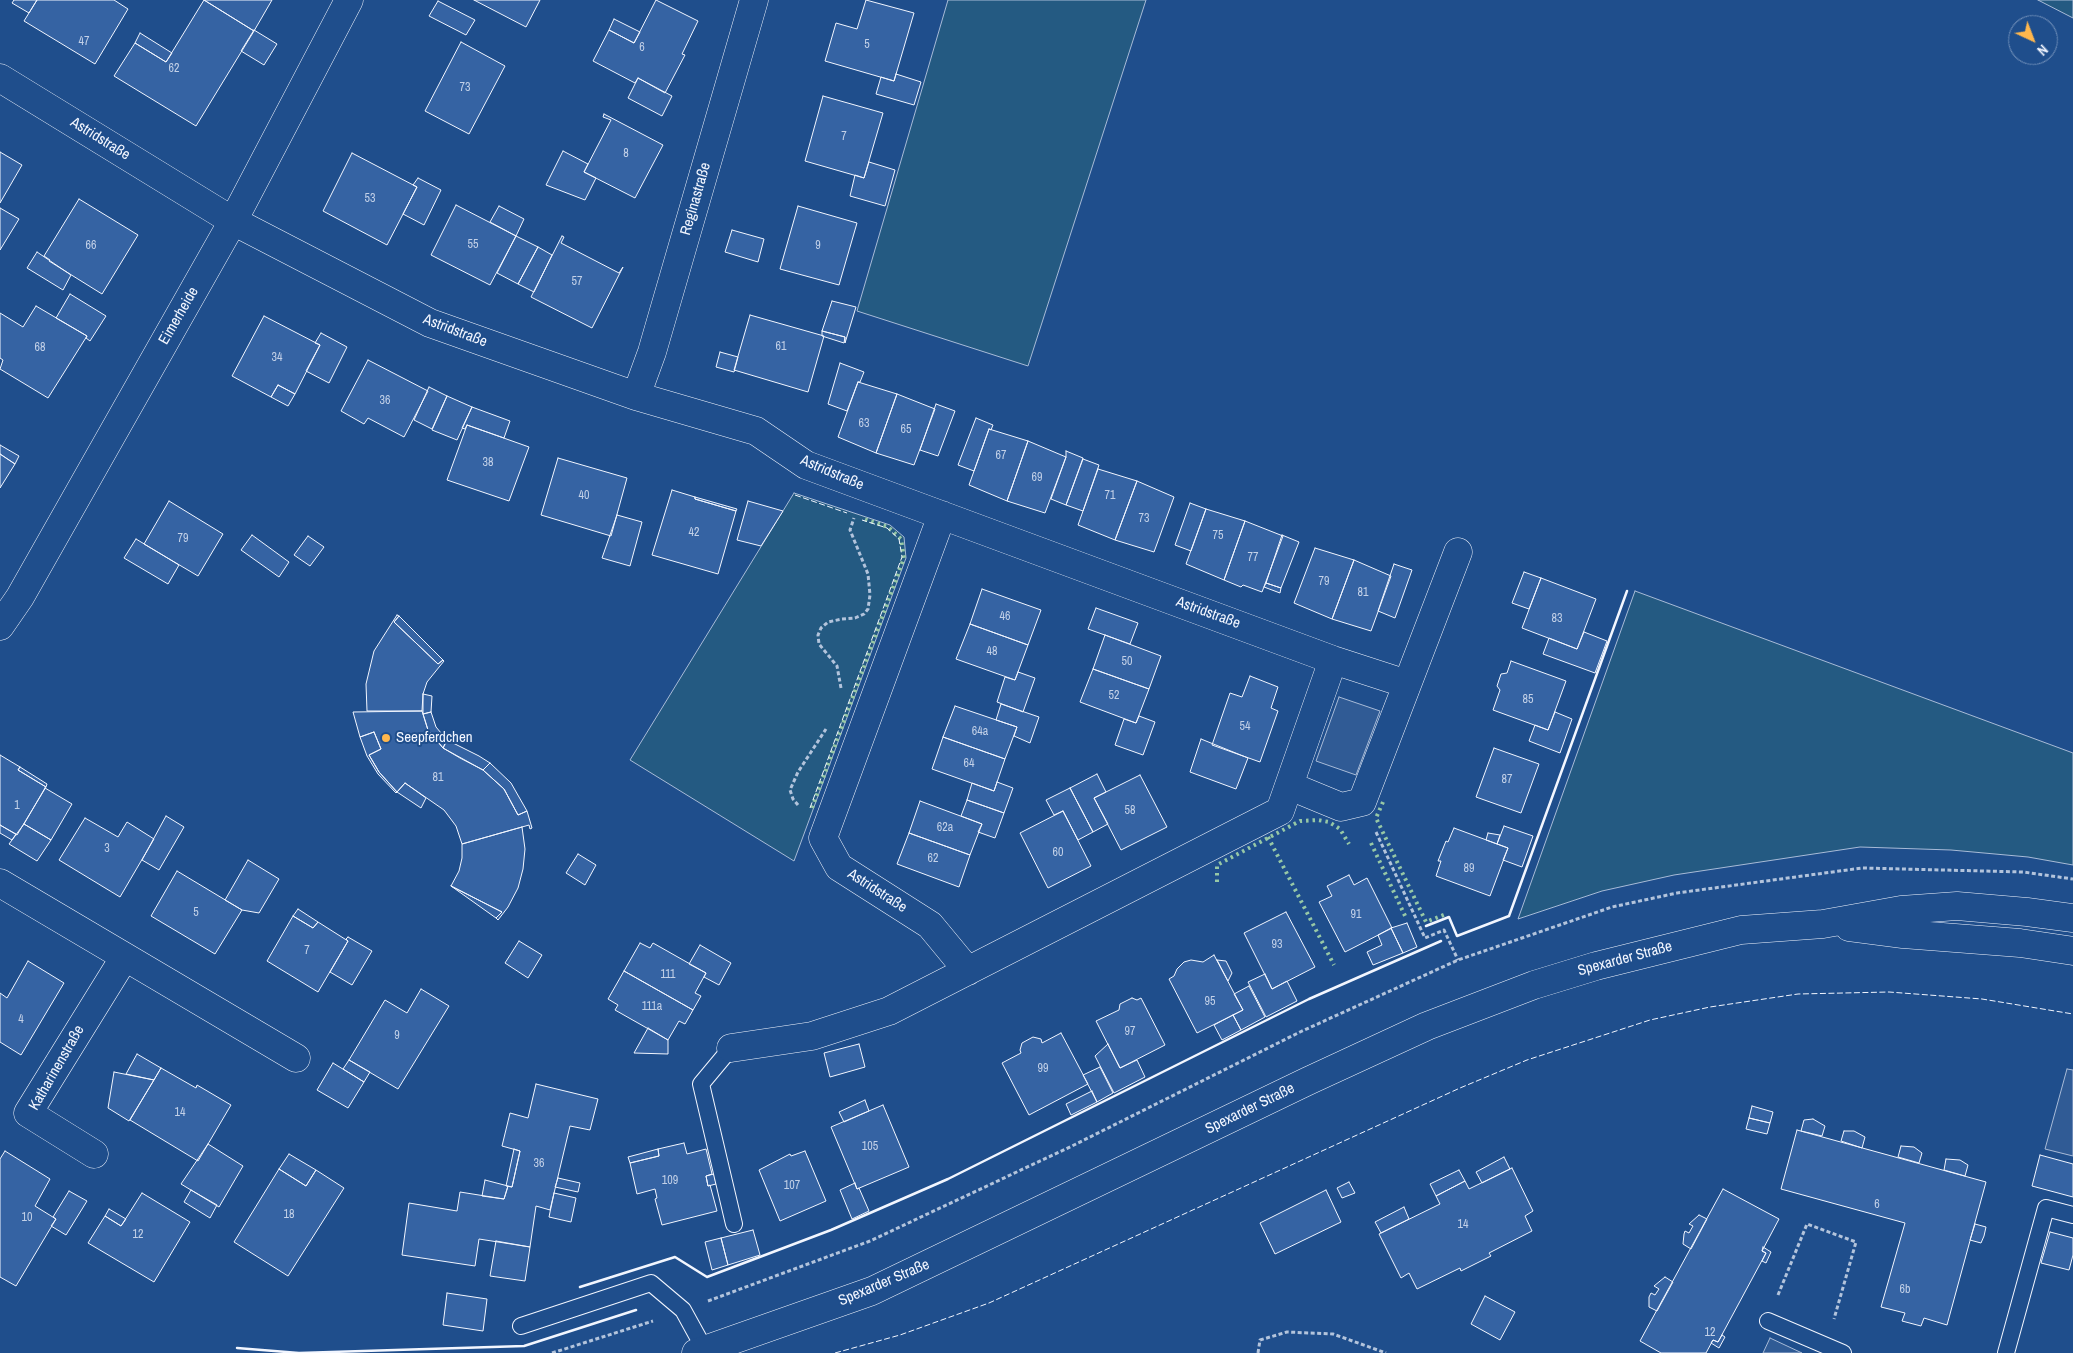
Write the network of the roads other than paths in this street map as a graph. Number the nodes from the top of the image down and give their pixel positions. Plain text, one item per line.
1 (349, 0) edge
2 (754, 0) edge
3 (0, 78) edge
4 (233, 221) junction
5 (636, 396) junction
6 (942, 515) junction
7 (1458, 552) dead end
8 (0, 626) edge
9 (1333, 660) junction
10 (1407, 684) junction
11 (1290, 786) junction
12 (0, 884) edge
13 (2073, 918) edge
14 (1823, 924) junction
15 (2073, 950) edge
16 (124, 958) junction
17 (968, 971) junction
18 (731, 1048) joint
19 (296, 1058) dead end
20 (94, 1154) dead end
21 (2073, 1215) edge
22 (734, 1224) dead end
23 (1768, 1321) road end
24 (521, 1326) dead end
25 (1817, 1347) edge
26 (700, 1352) edge
27 (1843, 1353) edge
28 (2006, 1353) edge

1 - 4 street, Eimerheide
2 - 5 street, Reginastraße
3 - 4 street, Astridstraße
4 - 5 street, Astridstraße
4 - 8 street, Eimerheide
5 - 6 street, Astridstraße
6 - 9 street, Astridstraße
6 - 17 street, Astridstraße
7 - 10 street
9 - 10 street, Astridstraße
9 - 11 street
10 - 11 street
11 - 17 street
12 - 16 street
13 - 14 street, Spexarder Straße
14 - 15 street, Spexarder Straße
14 - 26 street, Spexarder Straße
16 - 19 street
16 - 20 street, Katharinenstraße
17 - 18 street
18 - 22 lane
21 - 28 lane
23 - 25 lane
24 - 26 lane
25 - 27 lane

